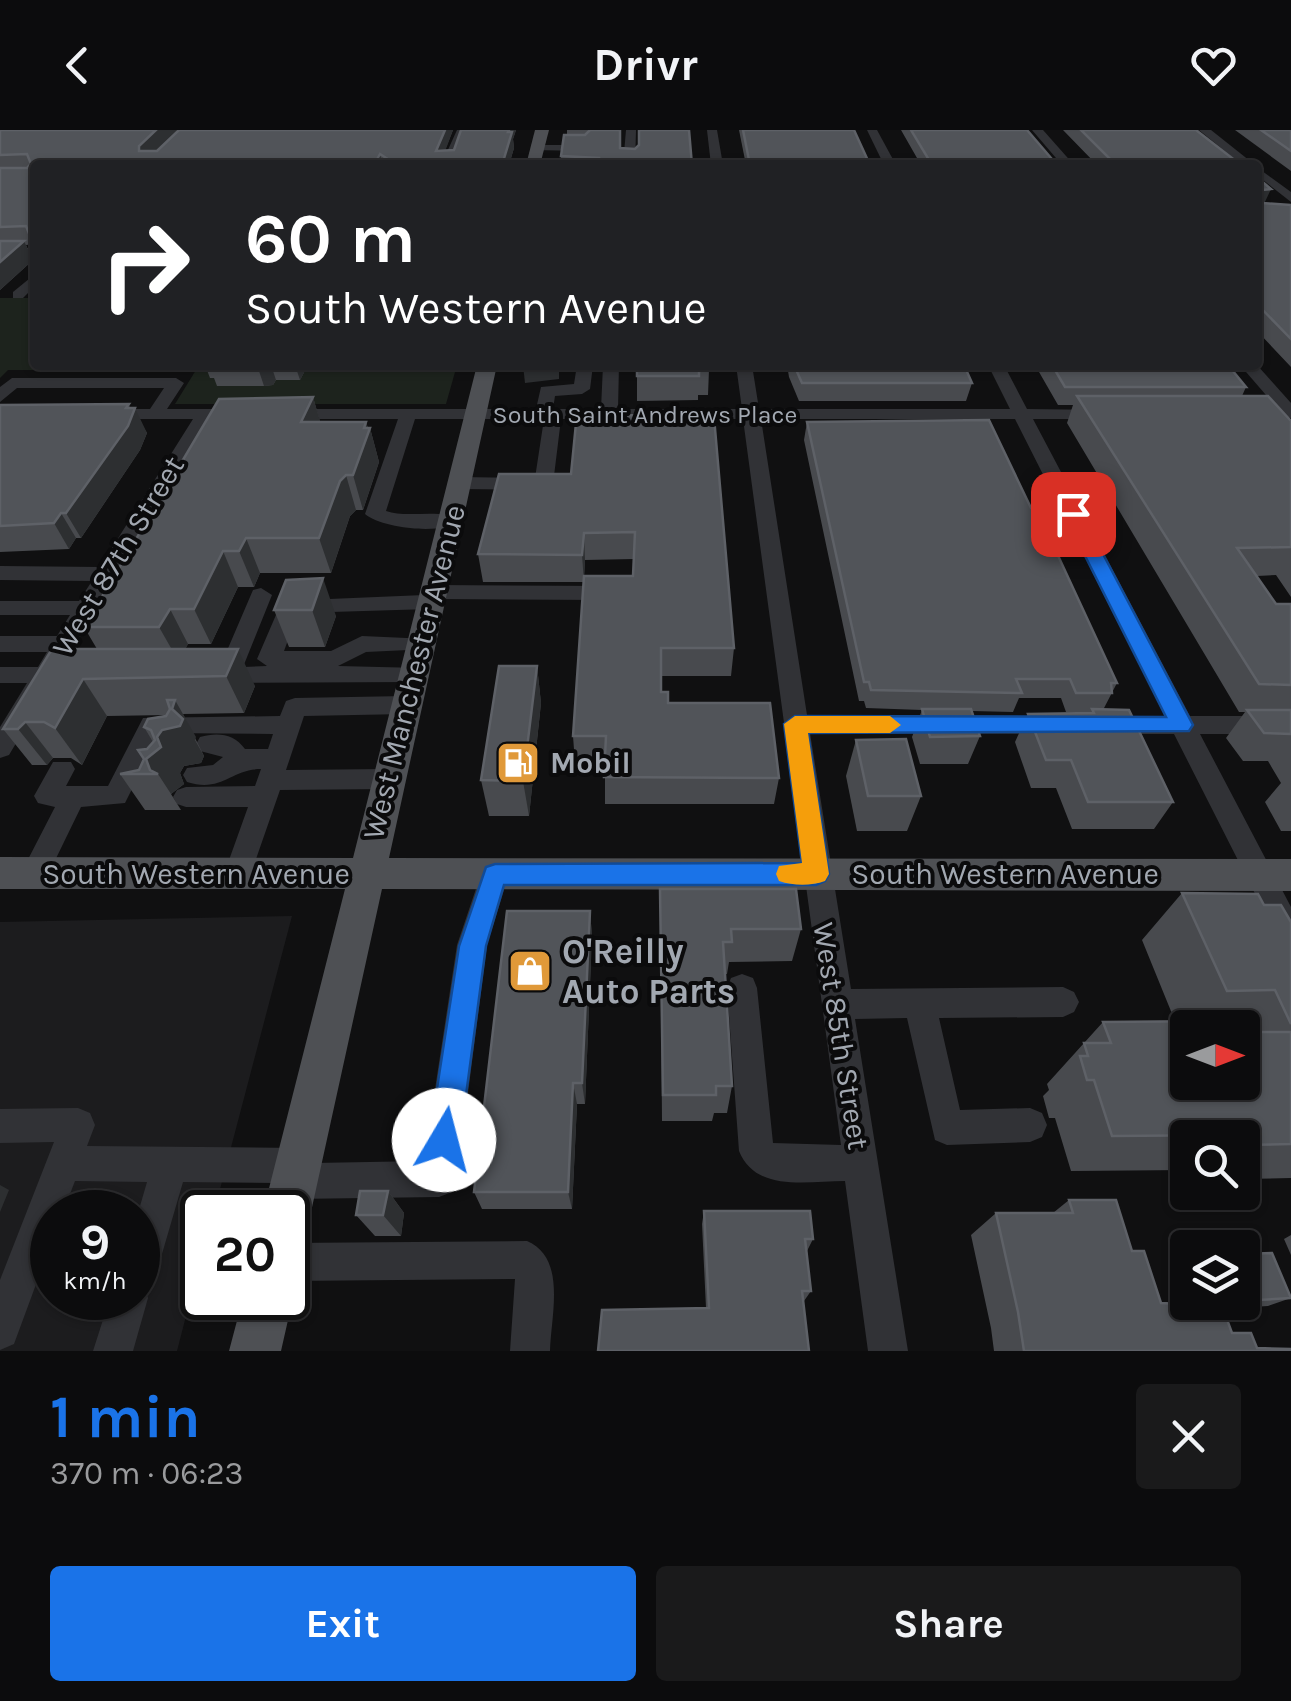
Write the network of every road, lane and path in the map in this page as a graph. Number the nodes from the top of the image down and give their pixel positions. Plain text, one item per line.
1 (462, 130) edge
2 (630, 130) edge
3 (712, 130) edge
4 (872, 130) edge
5 (1037, 130) edge
6 (1204, 130) edge
7 (543, 136) edge
8 (584, 148) edge
9 (449, 160) edge
10 (535, 160) edge
11 (629, 160) edge
12 (716, 160) edge
13 (887, 160) edge
14 (1064, 160) edge
15 (1243, 160) edge
16 (1262, 175) edge
17 (1291, 198) edge
18 (0, 252) edge
19 (30, 252) edge
20 (30, 283) edge
21 (18, 294) dead end
22 (486, 370) edge
23 (584, 370) edge
24 (612, 370) edge
25 (621, 370) edge
26 (745, 370) edge
27 (999, 370) edge
28 (1252, 370) edge
29 (0, 397) edge
30 (78, 414) edge
31 (155, 414) junction
32 (204, 414) junction
33 (408, 414) junction
34 (476, 414) junction
35 (548, 414) junction
36 (614, 414) junction
37 (750, 414) junction
38 (1022, 414) junction
39 (1118, 414) edge
40 (1272, 414) edge
41 (1291, 414) edge
42 (459, 483) junction
43 (450, 521) junction
44 (0, 573) edge
45 (107, 574) junction
46 (604, 593) edge
47 (261, 596) dead end
48 (432, 597) junction
49 (0, 608) edge
50 (86, 608) junction
51 (0, 644) edge
52 (64, 644) junction
53 (0, 674) edge
54 (413, 674) junction
55 (45, 675) junction
56 (100, 675) edge
57 (191, 675) edge
58 (228, 675) junction
59 (795, 724) junction
60 (289, 725) junction
61 (1182, 725) junction
62 (1291, 725) edge
63 (142, 744) junction
64 (176, 744) edge
65 (208, 744) dead end
66 (0, 748) edge
67 (238, 759) junction
68 (62, 769) dead end
69 (271, 778) junction
70 (388, 779) junction
71 (121, 786) junction
72 (156, 786) edge
73 (74, 797) junction
74 (17, 873) edge
75 (238, 874) junction
76 (495, 874) junction
77 (816, 874) junction
78 (364, 875) junction
79 (1275, 875) edge
80 (1291, 936) edge
81 (742, 988) dead end
82 (1063, 1002) dead end
83 (836, 1004) junction
84 (920, 1004) junction
85 (0, 1126) edge
86 (1030, 1126) dead end
87 (64, 1164) junction
88 (860, 1164) junction
89 (170, 1166) junction
90 (293, 1186) edge
91 (160, 1199) edge
92 (310, 1262) edge
93 (122, 1320) edge
94 (263, 1320) edge
95 (0, 1330) edge
96 (113, 1351) edge
97 (255, 1351) edge
98 (530, 1351) edge
99 (888, 1351) edge

1 - 9 street
2 - 11 street
3 - 12 street
4 - 13 street
5 - 14 street
6 - 15 street
7 - 8 street
7 - 10 main road
16 - 17 street
18 - 19 street
20 - 21 street
22 - 34 main road, West Manchester Avenue
23 - 35 street
24 - 36 street
25 - 36 street
26 - 37 street, West 85th Street
27 - 38 street
28 - 41 street
29 - 31 street
30 - 31 street, South Saint Andrews Place
31 - 32 street, South Saint Andrews Place
32 - 33 street, South Saint Andrews Place
32 - 45 street, West 87th Street
33 - 34 street, South Saint Andrews Place
33 - 43 street
34 - 35 street, South Saint Andrews Place
34 - 42 main road, West Manchester Avenue
35 - 36 street, South Saint Andrews Place
35 - 42 street
36 - 37 street, South Saint Andrews Place
37 - 38 street, South Saint Andrews Place
37 - 59 street, West 85th Street
38 - 39 street, South Saint Andrews Place
38 - 61 street
40 - 41 street
42 - 43 main road, West Manchester Avenue
43 - 48 main road, West Manchester Avenue
44 - 45 street
45 - 50 street, West 87th Street
46 - 48 street
47 - 58 street
48 - 54 main road, West Manchester Avenue
48 - 54 street
49 - 50 street
50 - 52 street, West 87th Street
51 - 52 street
52 - 55 street, West 87th Street
53 - 55 street
54 - 58 street
54 - 60 street
54 - 70 main road, West Manchester Avenue
55 - 56 street
55 - 66 street, West 87th Street
57 - 58 street
59 - 61 street
59 - 77 street, West 85th Street
60 - 63 street
60 - 69 street
61 - 62 street
61 - 79 street
63 - 64 street
63 - 71 street
65 - 67 street
67 - 69 street
67 - 69 street
68 - 73 street
69 - 70 street
69 - 75 street
70 - 78 main road, West Manchester Avenue
71 - 72 street
71 - 73 street
73 - 74 street
74 - 75 main road, South Western Avenue
75 - 78 main road, South Western Avenue
76 - 77 main road, South Western Avenue
76 - 78 main road, South Western Avenue
76 - 90 street
77 - 79 main road, South Western Avenue
77 - 83 street, West 85th Street
78 - 90 main road, West Manchester Avenue
79 - 80 street
81 - 88 street
82 - 84 street
83 - 84 street
83 - 88 street, West 85th Street
84 - 86 street
85 - 87 street
87 - 89 street
87 - 95 street
88 - 99 street, West 85th Street
89 - 90 street
89 - 91 street
92 - 98 street
93 - 96 street
94 - 97 main road

